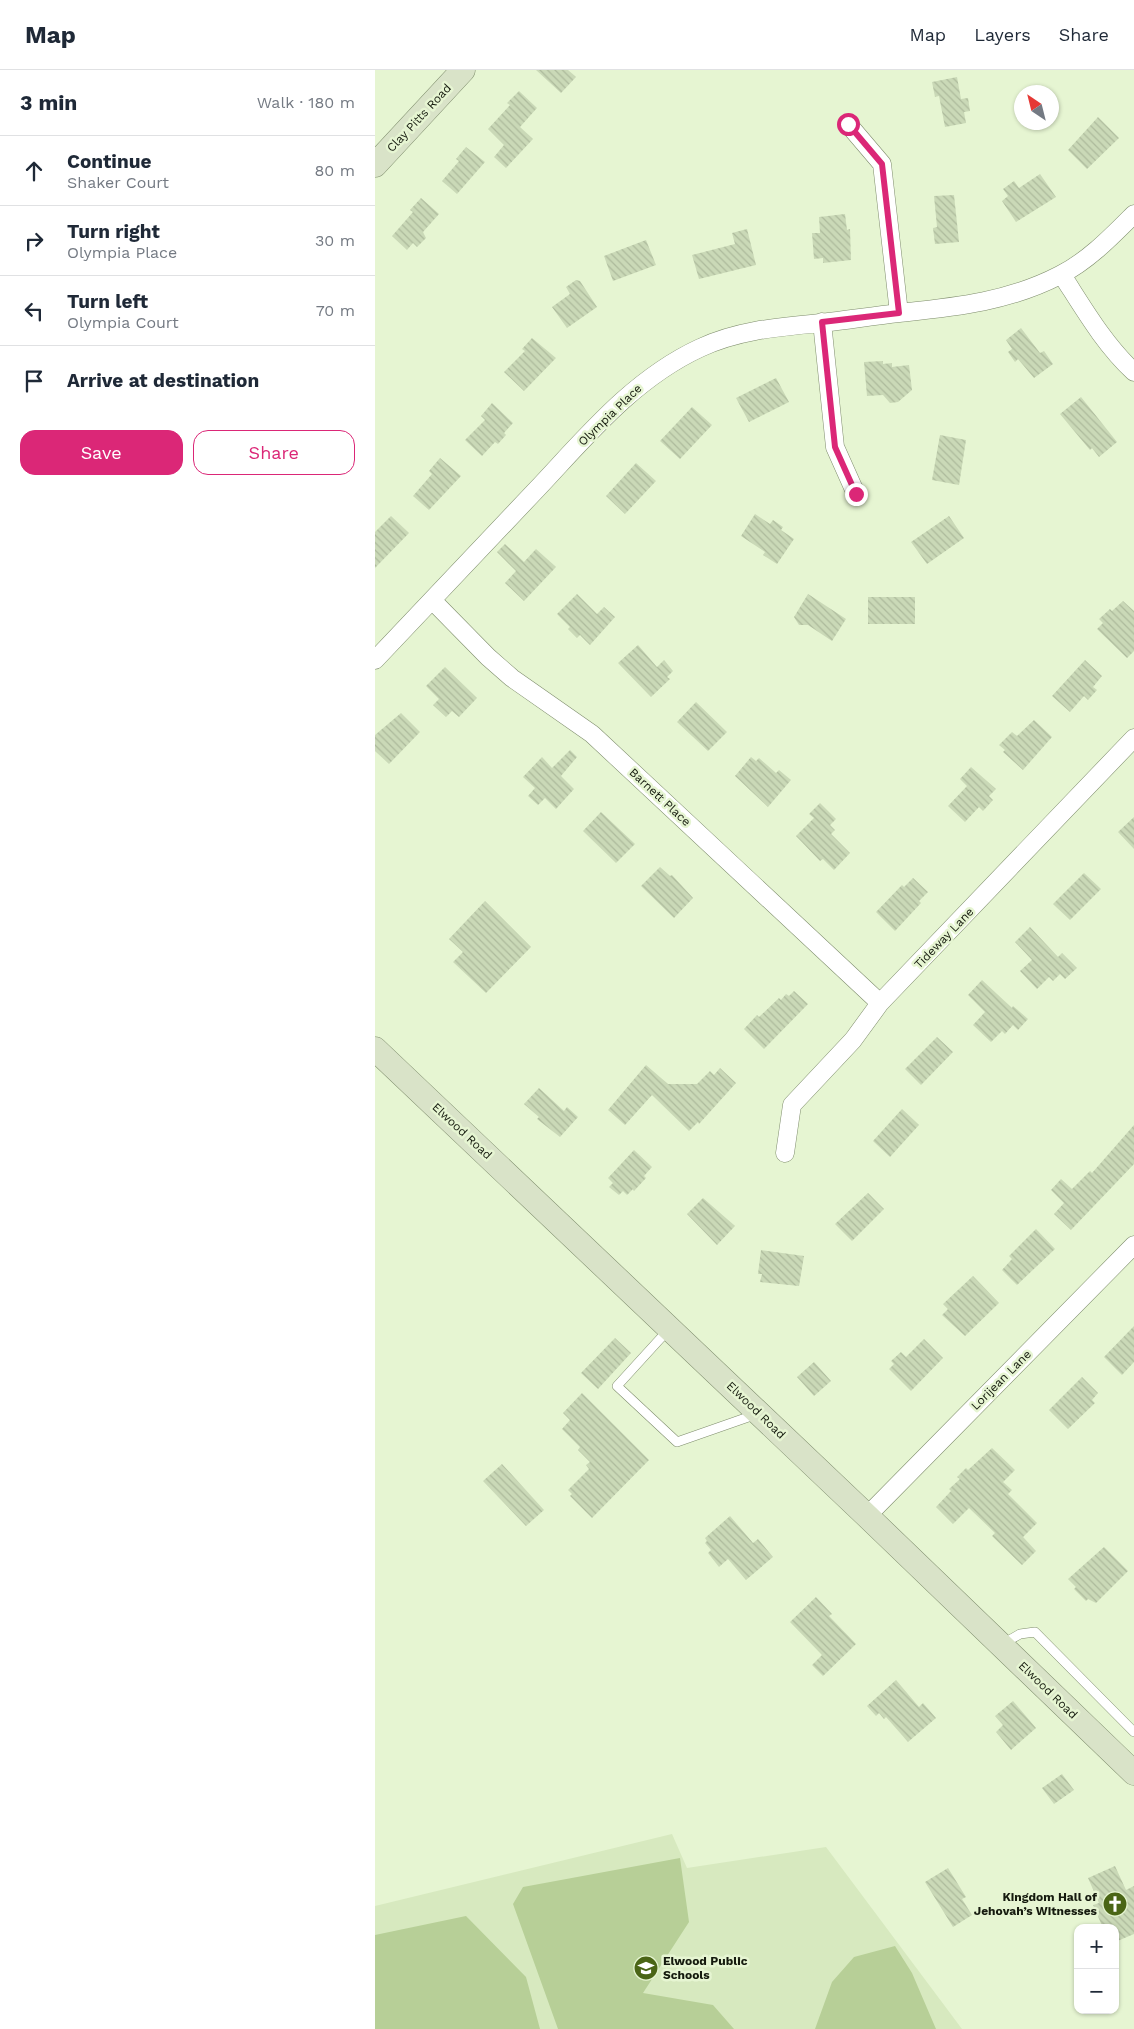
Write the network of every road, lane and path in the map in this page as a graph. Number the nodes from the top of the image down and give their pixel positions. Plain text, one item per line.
1 (463, 70) edge
2 (848, 124) dead end
3 (375, 165) edge
4 (1134, 214) edge
5 (1062, 274) junction
6 (899, 313) junction
7 (822, 322) junction
8 (1134, 372) edge
9 (856, 494) dead end
10 (432, 600) junction
11 (375, 660) edge
12 (1134, 738) edge
13 (880, 1003) junction
14 (375, 1049) edge
15 (785, 1153) dead end
16 (1134, 1245) edge
17 (670, 1328) junction
18 (760, 1413) junction
19 (867, 1516) junction
20 (1001, 1645) junction
21 (1134, 1732) edge
22 (1134, 1773) edge

1 - 3 main road, Clay Pitts Road
2 - 6 street
4 - 5 street, Olympia Place
5 - 6 street, Olympia Place
5 - 8 street
6 - 7 street, Olympia Place
7 - 9 street
7 - 10 street, Olympia Place
10 - 11 street, Olympia Place
10 - 13 street, Barnett Place
12 - 13 street, Tideway Lane
13 - 15 street, Tideway Lane
14 - 17 main road, Elwood Road
16 - 19 street, Lorijean Lane
17 - 18 main road, Elwood Road
17 - 18 lane
18 - 19 main road, Elwood Road
19 - 20 main road, Elwood Road
20 - 21 lane
20 - 22 main road, Elwood Road

